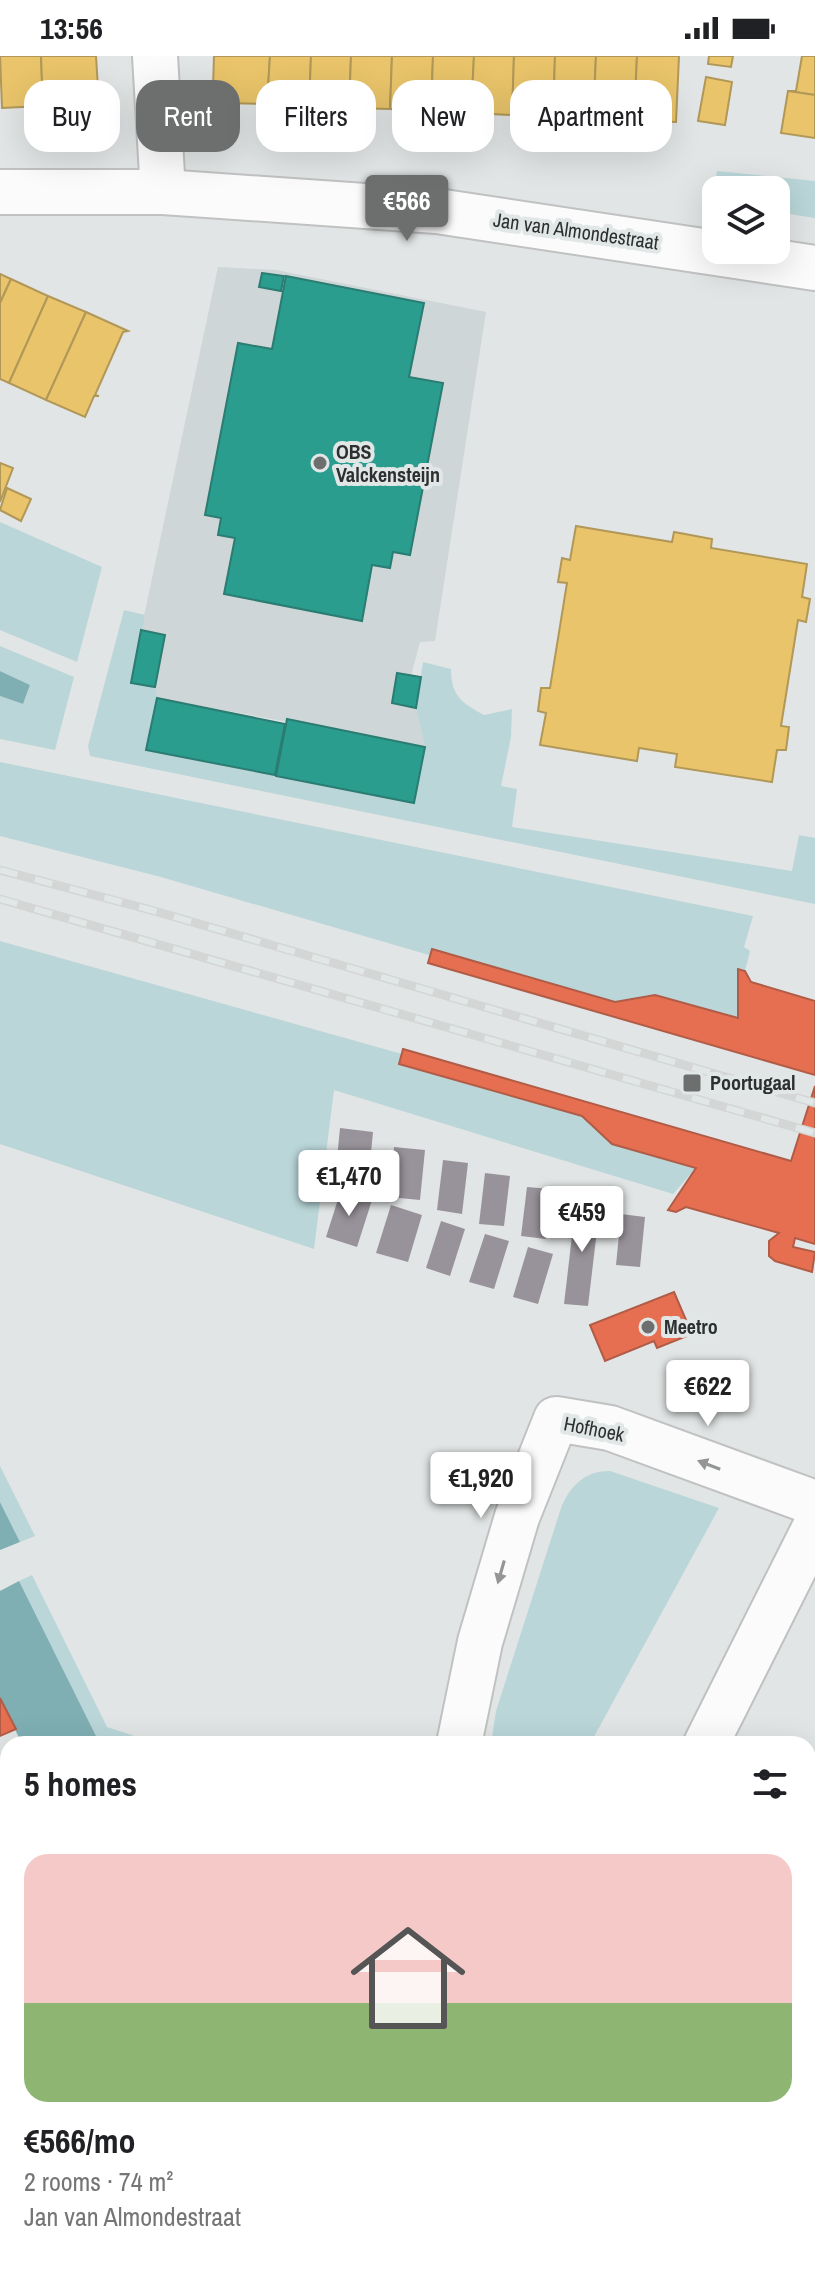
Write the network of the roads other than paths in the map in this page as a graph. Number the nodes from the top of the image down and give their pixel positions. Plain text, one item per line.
1 (155, 56) edge
2 (0, 192) edge
3 (163, 192) junction
4 (815, 268) edge
5 (815, 1503) edge
6 (815, 1527) edge
7 (461, 1736) edge
8 (710, 1736) edge

1 - 3 street
2 - 3 street, Jan van Almondestraat
3 - 4 street, Jan van Almondestraat
5 -> 7 street, Hofhoek
6 - 8 street

